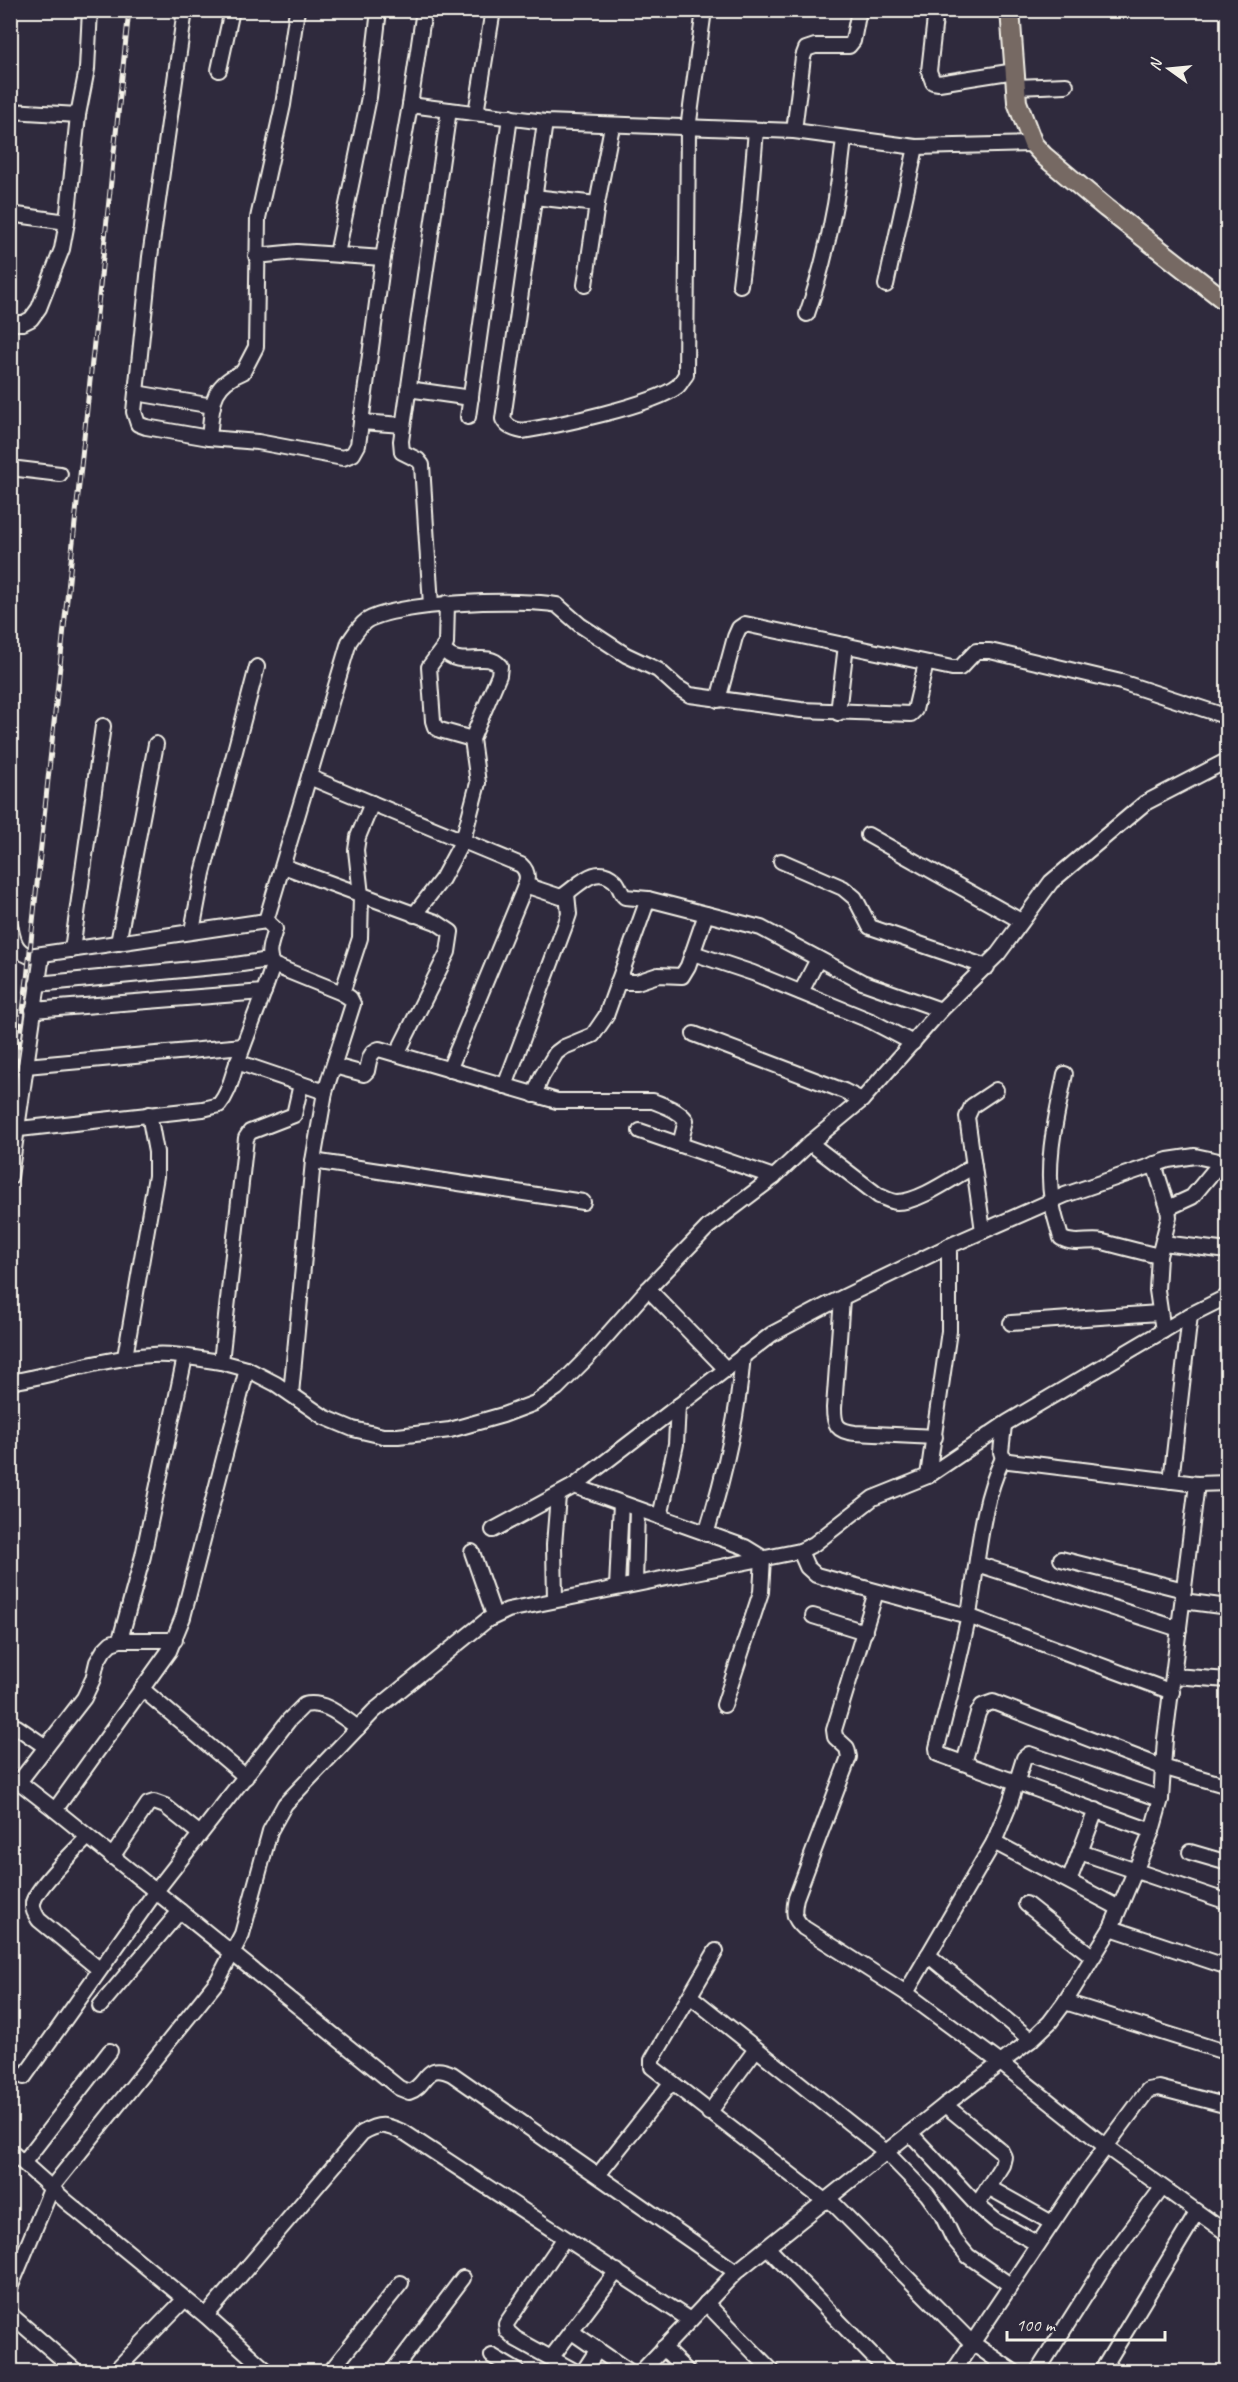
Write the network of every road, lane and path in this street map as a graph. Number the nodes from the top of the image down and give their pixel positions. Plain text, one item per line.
1 (90, 10) edge
2 (185, 10) edge
3 (232, 10) edge
4 (297, 10) edge
5 (379, 10) edge
6 (424, 10) edge
7 (493, 10) edge
8 (704, 10) edge
9 (859, 10) edge
10 (1010, 10) edge
11 (935, 18) dead end
12 (219, 70) dead end
13 (1015, 79) junction
14 (1066, 85) dead end
15 (410, 105) junction
16 (449, 110) junction
17 (10, 111) edge
18 (476, 113) junction
19 (78, 115) junction
20 (510, 117) junction
21 (545, 122) junction
22 (612, 126) junction
23 (688, 129) junction
24 (756, 130) junction
25 (794, 131) junction
26 (844, 139) junction
27 (1033, 144) junction
28 (916, 147) junction
29 (534, 197) junction
30 (597, 204) junction
31 (10, 214) edge
32 (68, 222) junction
33 (337, 254) junction
34 (256, 256) junction
35 (383, 258) junction
36 (585, 285) dead end
37 (740, 285) dead end
38 (886, 285) dead end
39 (1227, 303) edge
40 (807, 314) dead end
41 (10, 323) edge
42 (408, 389) junction
43 (136, 393) junction
44 (471, 398) junction
45 (213, 406) junction
46 (468, 417) dead end
47 (361, 422) junction
48 (403, 425) junction
49 (209, 438) junction
50 (10, 468) edge
51 (60, 474) dead end
52 (447, 603) junction
53 (431, 604) junction
54 (846, 645) junction
55 (443, 649) junction
56 (926, 663) junction
57 (257, 667) dead end
58 (718, 700) junction
59 (838, 713) junction
60 (1227, 717) edge
61 (103, 726) dead end
62 (472, 739) junction
63 (156, 744) dead end
64 (1227, 760) edge
65 (309, 777) junction
66 (372, 803) junction
67 (868, 835) dead end
68 (463, 840) junction
69 (781, 861) dead end
70 (283, 866) junction
71 (525, 885) junction
72 (567, 894) junction
73 (361, 895) junction
74 (648, 899) junction
75 (706, 914) junction
76 (414, 915) junction
77 (266, 921) junction
78 (1022, 921) junction
79 (10, 925) edge
80 (192, 932) junction
81 (118, 943) junction
82 (72, 950) junction
83 (693, 953) junction
84 (42, 955) junction
85 (818, 959) junction
86 (271, 963) junction
87 (987, 967) junction
88 (618, 982) junction
89 (37, 984) junction
90 (264, 992) junction
91 (342, 993) junction
92 (801, 993) junction
93 (33, 1010) junction
94 (941, 1010) junction
95 (694, 1034) dead end
96 (913, 1043) junction
97 (243, 1046) junction
98 (397, 1054) junction
99 (237, 1062) junction
100 (26, 1066) junction
101 (334, 1066) junction
102 (449, 1070) junction
103 (1065, 1074) dead end
104 (301, 1084) junction
105 (505, 1086) junction
106 (996, 1090) dead end
107 (325, 1092) junction
108 (534, 1095) junction
109 (862, 1100) junction
110 (149, 1114) junction
111 (19, 1130) junction
112 (640, 1131) dead end
113 (810, 1143) junction
114 (680, 1145) junction
115 (314, 1161) junction
116 (1224, 1162) edge
117 (1154, 1164) junction
118 (974, 1166) junction
119 (10, 1177) edge
120 (774, 1177) junction
121 (1052, 1201) junction
122 (584, 1202) dead end
123 (1168, 1208) junction
124 (983, 1231) junction
125 (949, 1246) junction
126 (1161, 1250) junction
127 (1227, 1251) edge
128 (648, 1289) junction
129 (1227, 1296) edge
130 (842, 1298) junction
131 (1159, 1313) junction
132 (1190, 1316) junction
133 (1011, 1323) dead end
134 (1163, 1331) junction
135 (743, 1355) junction
136 (125, 1357) junction
137 (185, 1357) junction
138 (221, 1362) junction
139 (726, 1368) junction
140 (247, 1369) junction
141 (10, 1382) edge
142 (291, 1394) junction
143 (678, 1406) junction
144 (1004, 1425) junction
145 (935, 1437) junction
146 (1003, 1458) junction
147 (928, 1476) junction
148 (1171, 1481) junction
149 (1227, 1483) edge
150 (1197, 1484) junction
151 (574, 1486) junction
152 (558, 1496) junction
153 (621, 1503) junction
154 (637, 1509) junction
155 (660, 1517) junction
156 (493, 1530) dead end
157 (706, 1534) junction
158 (800, 1551) junction
159 (472, 1552) dead end
160 (763, 1558) junction
161 (1061, 1559) dead end
162 (977, 1564) junction
163 (635, 1584) junction
164 (616, 1587) junction
165 (876, 1592) junction
166 (1183, 1596) junction
167 (555, 1600) junction
168 (1227, 1607) edge
169 (494, 1616) junction
170 (813, 1616) dead end
171 (968, 1616) junction
172 (1179, 1629) junction
173 (865, 1632) junction
174 (120, 1640) junction
175 (174, 1640) junction
176 (1174, 1676) junction
177 (1227, 1680) edge
178 (142, 1689) junction
179 (1172, 1692) junction
180 (724, 1705) dead end
181 (10, 1726) edge
182 (358, 1728) junction
183 (46, 1747) junction
184 (964, 1763) junction
185 (1162, 1767) junction
186 (246, 1777) junction
187 (15, 1779) edge
188 (1017, 1781) junction
189 (1227, 1786) edge
190 (1161, 1799) junction
191 (55, 1810) junction
192 (1096, 1810) junction
193 (1152, 1831) junction
194 (200, 1834) junction
195 (87, 1838) junction
196 (994, 1842) junction
197 (1080, 1852) junction
198 (1190, 1852) dead end
199 (112, 1857) junction
200 (1227, 1863) edge
201 (1135, 1872) junction
202 (1069, 1881) junction
203 (156, 1891) junction
204 (1227, 1902) edge
205 (1026, 1905) dead end
206 (1119, 1908) junction
207 (180, 1911) junction
208 (1111, 1928) junction
209 (716, 1951) dead end
210 (232, 1955) junction
211 (928, 1955) junction
212 (1092, 1956) junction
213 (1227, 1967) edge
214 (99, 1969) junction
215 (906, 1993) junction
216 (690, 1996) junction
217 (1065, 2001) junction
218 (100, 2006) dead end
219 (1031, 2040) junction
220 (756, 2049) junction
221 (111, 2051) dead end
222 (1227, 2054) edge
223 (1002, 2064) junction
224 (24, 2077) dead end
225 (671, 2084) junction
226 (945, 2104) junction
227 (1227, 2106) edge
228 (709, 2113) junction
229 (910, 2133) junction
230 (1105, 2146) junction
231 (10, 2151) edge
232 (886, 2152) junction
233 (24, 2162) junction
234 (598, 2175) junction
235 (52, 2187) junction
236 (988, 2187) junction
237 (1162, 2188) junction
238 (828, 2200) junction
239 (977, 2205) junction
240 (1197, 2213) junction
241 (1052, 2223) junction
242 (1227, 2235) edge
243 (564, 2239) junction
244 (1038, 2244) junction
245 (767, 2247) junction
246 (617, 2271) junction
247 (736, 2272) junction
248 (463, 2278) dead end
249 (401, 2283) dead end
250 (1010, 2285) junction
251 (10, 2288) edge
252 (185, 2299) junction
253 (706, 2303) junction
254 (10, 2314) edge
255 (206, 2316) junction
256 (690, 2320) junction
257 (572, 2331) junction
258 (972, 2342) junction
259 (663, 2348) junction
260 (598, 2349) junction
261 (492, 2356) dead end
262 (551, 2358) junction
263 (77, 2372) edge
264 (114, 2372) edge
265 (268, 2372) edge
266 (330, 2372) edge
267 (392, 2372) edge
268 (519, 2372) edge
269 (576, 2372) edge
270 (583, 2372) edge
271 (630, 2372) edge
272 (641, 2372) edge
273 (688, 2372) edge
274 (773, 2372) edge
275 (888, 2372) edge
276 (953, 2372) edge
277 (1014, 2372) edge
278 (1037, 2372) edge
279 (1101, 2372) edge

1 - 19 street
2 - 43 street
3 - 12 street
4 - 34 street
5 - 33 street
6 - 15 street
7 - 18 street
8 - 23 street
9 - 25 street
10 - 13 main road
11 - 13 street
13 - 14 street
13 - 27 main road
15 - 16 street
15 - 35 street
16 - 18 street
16 - 42 street
17 - 19 street
18 - 20 street
19 - 32 street
20 - 21 street
20 - 44 street
21 - 22 street
21 - 29 street
22 - 23 street
22 - 30 street
23 - 24 street
23 - 29 street
24 - 25 street
24 - 37 street
25 - 26 street
26 - 28 street
26 - 40 street
27 - 28 street
27 - 39 main road
28 - 38 street
29 - 30 street
30 - 36 street
31 - 32 street
32 - 41 street
33 - 34 street
33 - 35 street
34 - 45 street
35 - 47 street
42 - 44 street
42 - 48 street
43 - 45 street
43 - 49 street
44 - 46 street
45 - 49 street
47 - 48 street
47 - 49 street
48 - 53 street
50 - 51 street
52 - 53 street
52 - 55 street
52 - 58 street
53 - 65 street
54 - 56 street
54 - 58 street
54 - 59 street
55 - 62 street
55 - 62 street
56 - 59 street
56 - 60 street
57 - 80 street
58 - 59 street
61 - 82 street
62 - 68 street
63 - 81 street
64 - 78 street
65 - 66 street
65 - 70 street
66 - 68 street
66 - 73 street
67 - 78 street
68 - 71 street
68 - 76 street
69 - 87 street
70 - 73 street
70 - 77 street
71 - 72 street
71 - 102 street
72 - 74 street
72 - 105 street
73 - 76 street
73 - 91 street
74 - 75 street
74 - 88 street
75 - 83 street
75 - 85 street
76 - 98 street
77 - 80 street
77 - 86 street
78 - 87 street
79 - 84 street
80 - 81 street
81 - 82 street
82 - 84 street
83 - 88 street
83 - 92 street
84 - 89 street
85 - 92 street
85 - 94 street
86 - 89 street
86 - 90 street
86 - 91 street
87 - 94 street
88 - 108 street
89 - 93 street
90 - 93 street
90 - 97 street
91 - 101 street
92 - 96 street
93 - 100 street
94 - 96 street
95 - 109 street
96 - 109 street
97 - 99 street
97 - 100 street
98 - 101 street
98 - 102 street
99 - 104 street
99 - 110 street
100 - 111 street
101 - 107 street
102 - 105 street
103 - 121 street
104 - 107 street
104 - 138 street
105 - 108 street
106 - 118 street
107 - 115 street
108 - 114 street
109 - 113 street
110 - 111 street
110 - 136 street
111 - 119 street
112 - 114 street
113 - 118 street
113 - 120 street
114 - 120 street
115 - 122 street
115 - 142 street
116 - 117 street
116 - 123 street
117 - 121 street
117 - 123 street
118 - 124 street
120 - 128 street
121 - 124 street
121 - 126 street
123 - 126 street
124 - 125 street
125 - 130 street
125 - 145 street
126 - 127 street
126 - 131 street
128 - 139 street
128 - 142 street
129 - 132 street
130 - 135 street
130 - 145 street
131 - 133 street
131 - 134 street
132 - 134 street
132 - 148 street
134 - 144 street
135 - 139 street
135 - 157 street
136 - 137 street
136 - 141 street
137 - 138 street
137 - 174 street
138 - 140 street
139 - 143 street
140 - 142 street
140 - 175 street
143 - 151 street
143 - 155 street
144 - 146 street
144 - 147 street
145 - 147 street
146 - 148 street
146 - 162 street
147 - 158 street
148 - 150 street
149 - 150 street
150 - 166 street
151 - 152 street
151 - 153 street
152 - 156 street
152 - 167 street
153 - 154 street
153 - 164 street
154 - 155 street
154 - 163 street
155 - 157 street
157 - 160 street
158 - 160 street
158 - 165 street
159 - 169 street
160 - 163 street
160 - 180 street
161 - 166 street
162 - 171 street
162 - 172 street
163 - 164 street
164 - 167 street
165 - 171 street
165 - 173 street
166 - 168 street
166 - 172 street
167 - 169 street
169 - 182 street
170 - 173 street
171 - 179 street
171 - 184 street
172 - 176 street
173 - 215 street
174 - 175 street
174 - 183 street
175 - 178 street
176 - 177 street
176 - 179 street
178 - 186 street
178 - 191 street
179 - 185 street
181 - 183 street
182 - 186 street
182 - 210 street
183 - 187 street
184 - 185 street
184 - 188 street
185 - 189 street
185 - 190 street
186 - 194 street
187 - 191 street
188 - 190 street
188 - 192 street
188 - 196 street
190 - 193 street
191 - 195 street
192 - 193 street
192 - 197 street
193 - 201 street
194 - 199 street
194 - 203 street
195 - 199 street
195 - 214 street
196 - 202 street
196 - 211 street
197 - 201 street
197 - 202 street
198 - 200 street
199 - 203 street
201 - 204 street
201 - 206 street
202 - 206 street
203 - 207 street
203 - 214 street
205 - 212 street
206 - 208 street
207 - 210 street
207 - 218 street
208 - 212 street
208 - 213 street
209 - 216 street
210 - 234 street
210 - 235 street
211 - 215 street
211 - 219 street
212 - 217 street
214 - 224 street
215 - 223 street
216 - 220 street
216 - 225 street
217 - 219 street
217 - 222 street
219 - 223 street
220 - 228 street
220 - 232 street
221 - 233 street
223 - 226 street
223 - 230 street
225 - 228 street
225 - 234 street
226 - 229 street
226 - 236 street
227 - 230 street
228 - 238 street
229 - 232 street
229 - 239 street
230 - 237 street
230 - 241 street
231 - 233 street
232 - 238 street
232 - 250 street
233 - 235 street
234 - 247 street
235 - 251 street
235 - 252 street
236 - 239 street
236 - 241 street
237 - 240 street
237 - 278 street
238 - 245 street
238 - 258 street
239 - 244 street
240 - 242 street
240 - 279 street
241 - 244 street
243 - 246 street
243 - 255 street
243 - 262 street
244 - 250 street
245 - 247 street
245 - 275 street
246 - 256 street
246 - 257 street
247 - 253 street
248 - 267 street
249 - 266 street
250 - 258 street
252 - 255 street
252 - 264 street
253 - 256 street
253 - 274 street
254 - 263 street
255 - 265 street
256 - 259 street
257 - 260 street
257 - 262 street
258 - 276 street
258 - 277 street
259 - 272 street
259 - 273 street
260 - 270 street
260 - 271 street
261 - 268 street
262 - 269 street

